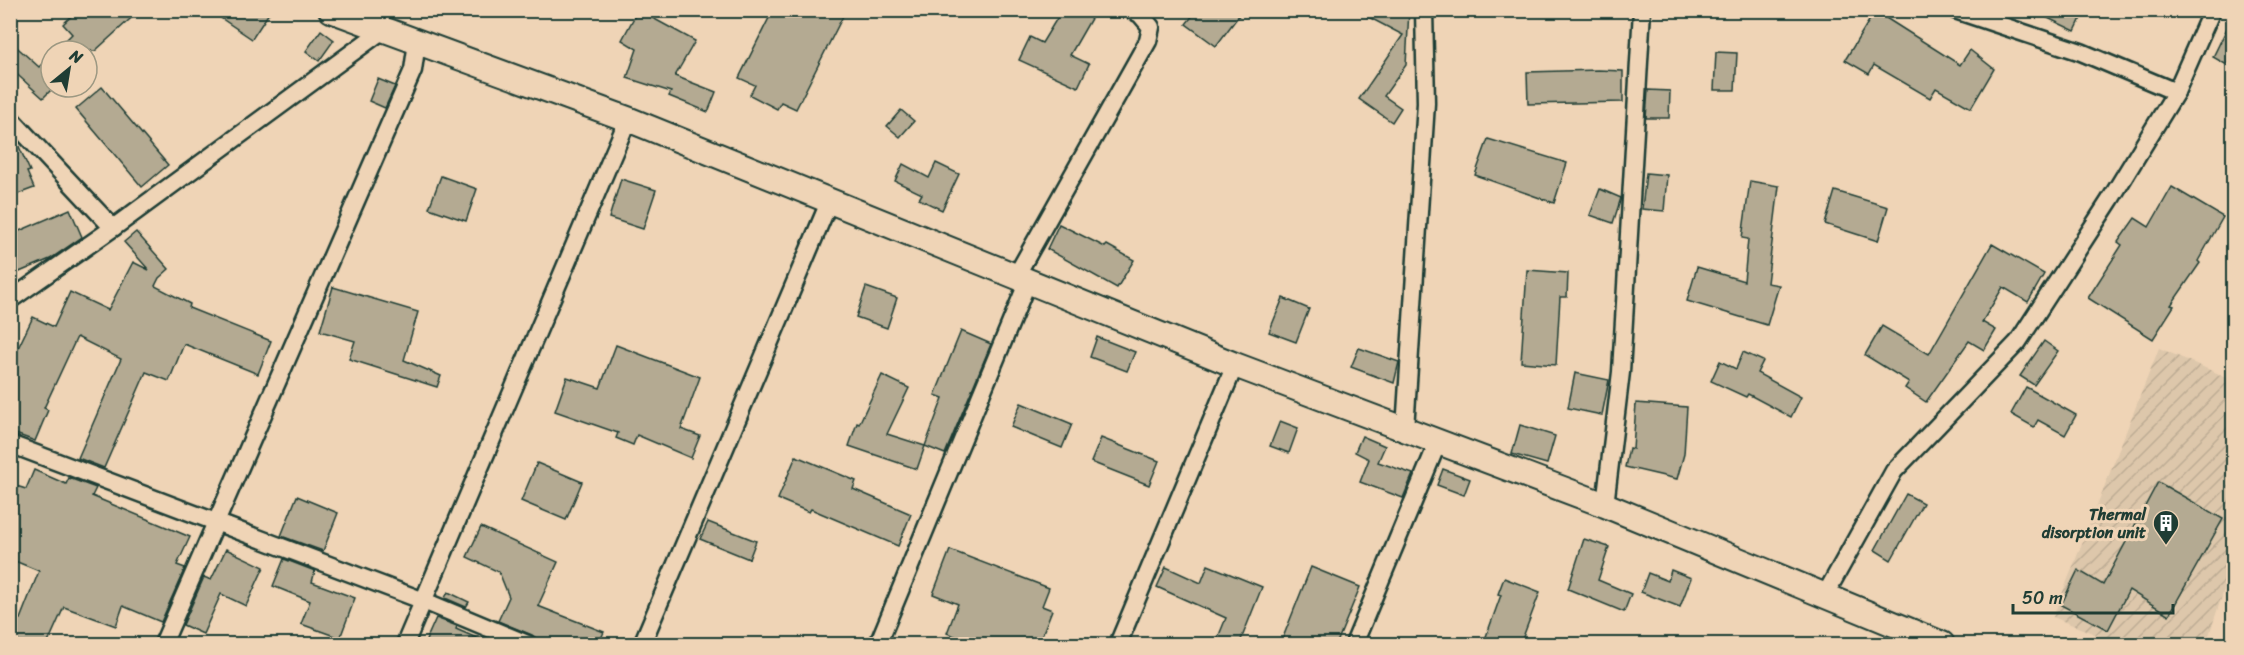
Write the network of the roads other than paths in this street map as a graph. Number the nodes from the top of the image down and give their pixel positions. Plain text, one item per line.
1 (331, 10) edge
2 (1132, 10) edge
3 (1424, 10) edge
4 (1642, 10) edge
5 (1955, 10) edge
6 (2212, 10) edge
7 (383, 30) junction
8 (417, 42) junction
9 (2176, 92) junction
10 (10, 118) edge
11 (628, 119) junction
12 (830, 200) junction
13 (113, 228) junction
14 (1022, 279) junction
15 (10, 300) edge
16 (1235, 365) junction
17 (1405, 429) junction
18 (1438, 442) junction
19 (12, 448) edge
20 (1605, 505) junction
21 (215, 521) junction
22 (1825, 596) junction
23 (423, 601) junction
24 (163, 645) edge
25 (405, 645) edge
26 (527, 645) edge
27 (642, 645) edge
28 (878, 645) edge
29 (1118, 645) edge
30 (1354, 645) edge
31 (1942, 645) edge

1 - 7 street
2 - 14 street
3 - 17 street
4 - 20 street
5 - 9 street
6 - 9 street
7 - 8 street
7 - 13 street
8 - 11 street
8 - 21 street
9 - 22 street
10 - 13 street
11 - 12 street
11 - 23 street
12 - 14 street
12 - 27 street
13 - 15 street
14 - 16 street
14 - 28 street
16 - 17 street
16 - 29 street
17 - 18 street
18 - 20 street
18 - 30 street
19 - 21 street
20 - 22 street
21 - 23 street
21 - 24 street
22 - 31 street
23 - 25 street
23 - 26 street

